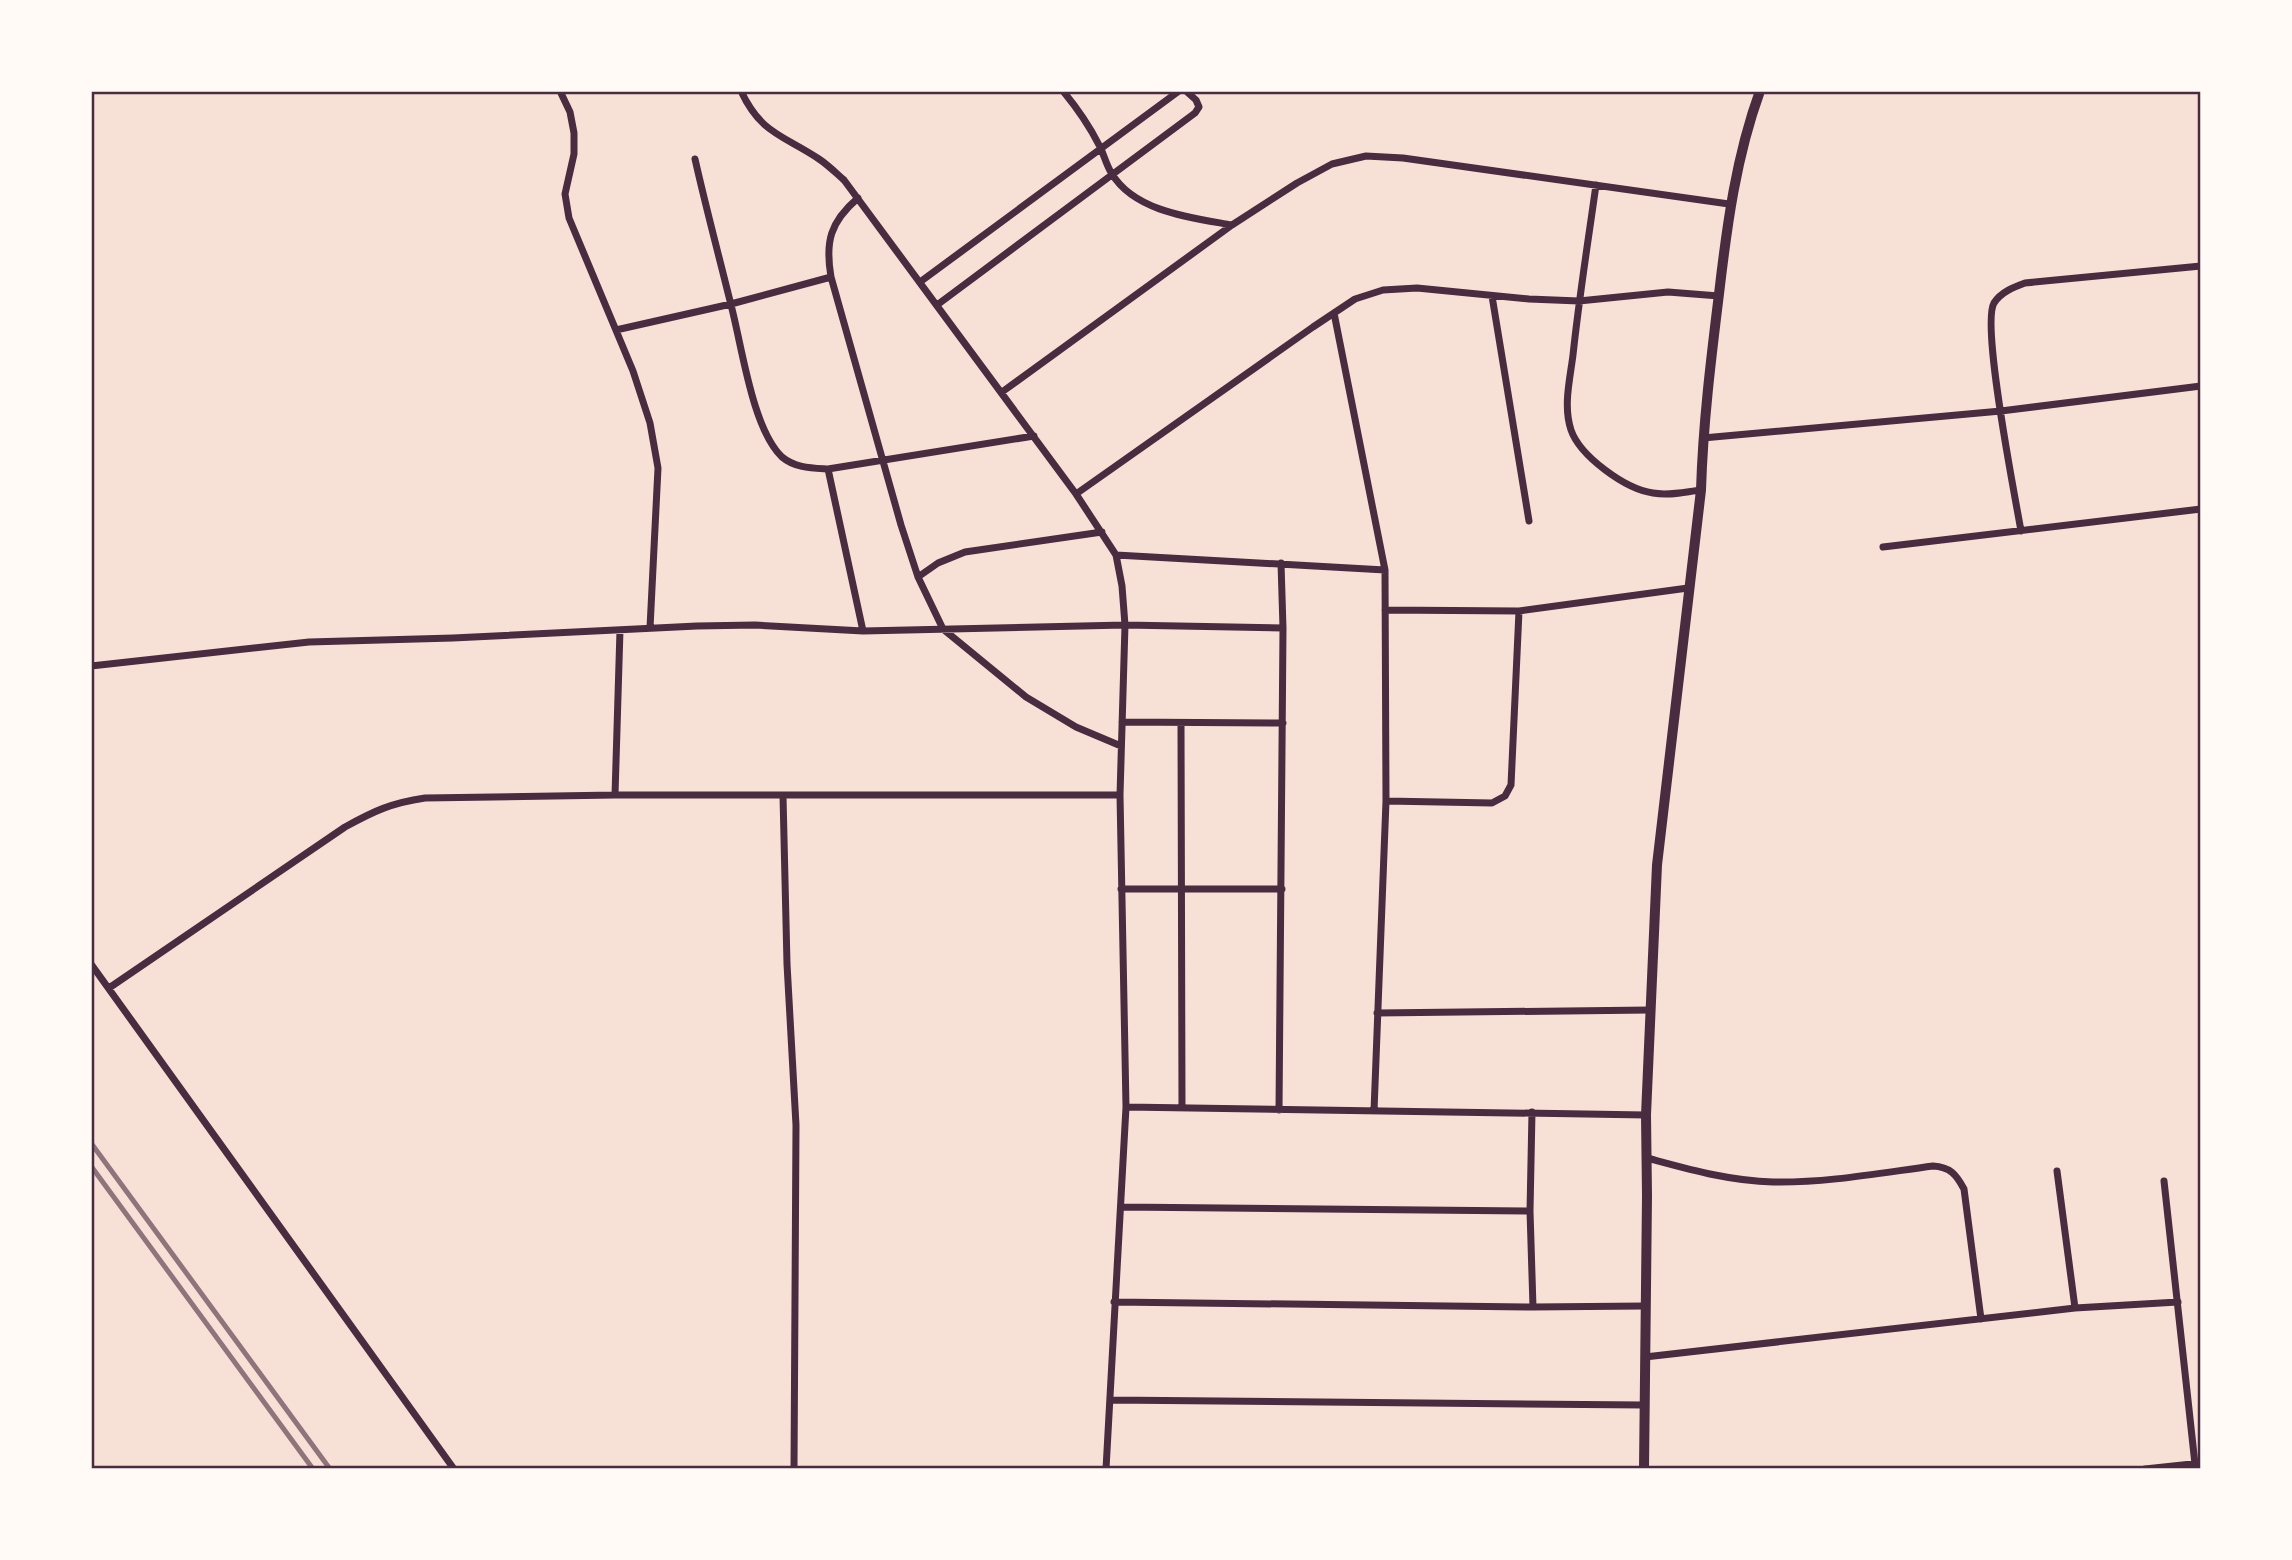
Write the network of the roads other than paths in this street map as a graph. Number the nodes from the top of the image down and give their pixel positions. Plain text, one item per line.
1 (560, 91) edge
2 (741, 91) edge
3 (1063, 91) edge
4 (1179, 91) edge
5 (1186, 91) edge
6 (1759, 91) edge
7 (1101, 148) junction
8 (695, 159) dead end
9 (1112, 175) junction
10 (1596, 185) junction
11 (858, 198) junction
12 (1730, 204) junction
13 (1232, 225) junction
14 (2201, 266) edge
15 (831, 277) junction
16 (920, 282) junction
17 (1492, 296) junction
18 (1719, 296) junction
19 (1579, 301) junction
20 (731, 304) junction
21 (937, 305) junction
22 (1334, 313) junction
23 (616, 330) junction
24 (2201, 387) edge
25 (1002, 392) junction
26 (2001, 411) junction
27 (1034, 436) junction
28 (1703, 438) junction
29 (884, 462) junction
30 (828, 469) junction
31 (1700, 490) junction
32 (1076, 494) junction
33 (2201, 509) edge
34 (1529, 521) dead end
35 (2021, 531) junction
36 (1102, 532) junction
37 (1883, 547) dead end
38 (1116, 555) junction
39 (1281, 563) junction
40 (1385, 570) junction
41 (918, 577) junction
42 (1688, 588) junction
43 (1385, 610) junction
44 (1520, 611) junction
45 (1125, 625) junction
46 (650, 628) junction
47 (1283, 628) junction
48 (620, 629) junction
49 (943, 629) junction
50 (863, 631) junction
51 (91, 666) edge
52 (1122, 722) junction
53 (1181, 723) junction
54 (1283, 723) junction
55 (1121, 746) junction
56 (615, 795) junction
57 (1120, 795) junction
58 (783, 796) junction
59 (1386, 801) junction
60 (1121, 889) junction
61 (1282, 889) junction
62 (1181, 890) junction
63 (91, 964) edge
64 (108, 988) junction
65 (1650, 1010) junction
66 (1377, 1013) junction
67 (1126, 1107) junction
68 (1182, 1108) junction
69 (1279, 1110) junction
70 (1374, 1111) junction
71 (1532, 1112) junction
72 (1646, 1115) junction
73 (1647, 1158) junction
74 (2057, 1171) dead end
75 (2164, 1181) dead end
76 (1122, 1207) junction
77 (1530, 1211) junction
78 (2178, 1302) junction
79 (1114, 1303) junction
80 (1644, 1306) junction
81 (1533, 1307) junction
82 (2075, 1308) junction
83 (1981, 1319) junction
84 (1645, 1357) junction
85 (1110, 1400) junction
86 (1643, 1405) junction
87 (2198, 1464) edge
88 (454, 1469) edge
89 (794, 1469) edge
90 (1106, 1469) edge
91 (1644, 1469) edge
92 (2145, 1469) edge

1 - 23 street
2 - 11 street
3 - 7 street
4 - 7 street
5 - 9 street
6 - 12 street
7 - 9 street
7 - 16 street
8 - 20 street
9 - 13 street
9 - 21 street
10 - 12 street
10 - 13 street
10 - 19 street
11 - 15 street
11 - 16 street
12 - 18 street
13 - 25 street
14 - 26 street
15 - 20 street
15 - 29 street
16 - 21 street
17 - 19 street
17 - 22 street
17 - 34 street
18 - 19 street
18 - 28 street
19 - 31 street
20 - 23 street
20 - 30 street
21 - 25 street
22 - 32 street
22 - 40 street
23 - 46 street
24 - 26 street
25 - 27 street
26 - 28 street
26 - 35 street
27 - 29 street
27 - 32 street
28 - 31 street
29 - 30 street
29 - 41 street
30 - 50 street
31 - 42 street
32 - 36 street
33 - 35 street
35 - 37 street
36 - 38 street
36 - 41 street
38 - 39 street
38 - 45 street
39 - 40 street
39 - 47 street
40 - 43 street
41 - 49 street
42 - 44 street
42 - 65 street
43 - 44 street
43 - 59 street
44 - 59 street
45 - 47 street
45 - 49 street
45 - 52 street
46 - 48 street
46 - 50 street
47 - 54 street
48 - 51 street
48 - 56 street
49 - 50 street
49 - 55 street
52 - 53 street
52 - 55 street
53 - 54 street
53 - 62 street
54 - 61 street
55 - 57 street
56 - 58 street
56 - 64 street
57 - 58 street
57 - 60 street
58 - 89 street
59 - 66 street
60 - 62 street
60 - 67 street
61 - 62 street
61 - 69 street
62 - 68 street
63 - 64 street
64 - 88 street
65 - 66 street
65 - 72 street
66 - 70 street
67 - 68 street
67 - 76 street
68 - 69 street
69 - 70 street
70 - 71 street
71 - 72 street
71 - 77 street
72 - 73 street
73 - 80 street
73 - 83 street
74 - 82 street
75 - 78 street
76 - 77 street
76 - 79 street
77 - 81 street
78 - 82 street
78 - 87 street
79 - 81 street
79 - 85 street
80 - 81 street
80 - 84 street
82 - 83 street
83 - 84 street
84 - 86 street
85 - 86 street
85 - 90 street
86 - 91 street
87 - 92 street

